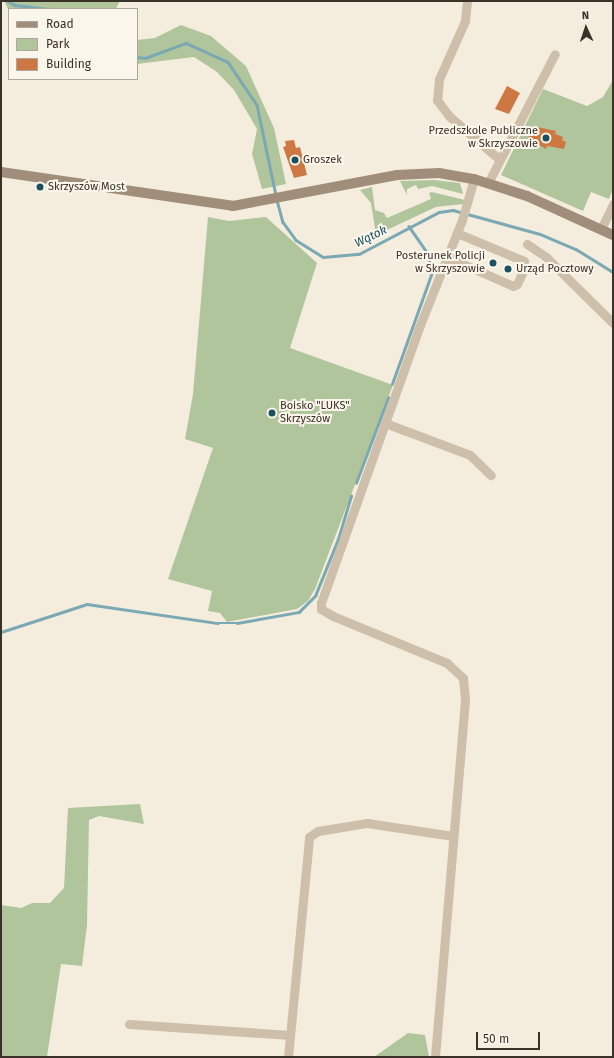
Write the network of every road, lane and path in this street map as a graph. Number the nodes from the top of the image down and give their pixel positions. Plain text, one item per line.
1 (467, 1) edge
2 (555, 54) dead end
3 (499, 159) junction
4 (1, 172) edge
5 (474, 179) junction
6 (488, 183) junction
7 (613, 204) edge
8 (601, 229) junction
9 (457, 233) junction
10 (613, 235) edge
11 (527, 244) dead end
12 (447, 257) junction
13 (613, 323) edge
14 (385, 423) junction
15 (491, 475) dead end
16 (453, 836) junction
17 (129, 1024) dead end
18 (290, 1035) junction
19 (288, 1057) edge
20 (435, 1057) edge

1 - 3 street
2 - 3 street
3 - 6 street
4 - 5 street
5 - 6 street
5 - 9 street
6 - 8 street
7 - 8 street
8 - 10 street
9 - 12 street
9 - 12 street
11 - 13 street
12 - 14 street
14 - 15 street
14 - 16 street
16 - 18 street
16 - 20 street
17 - 18 street
18 - 19 street

